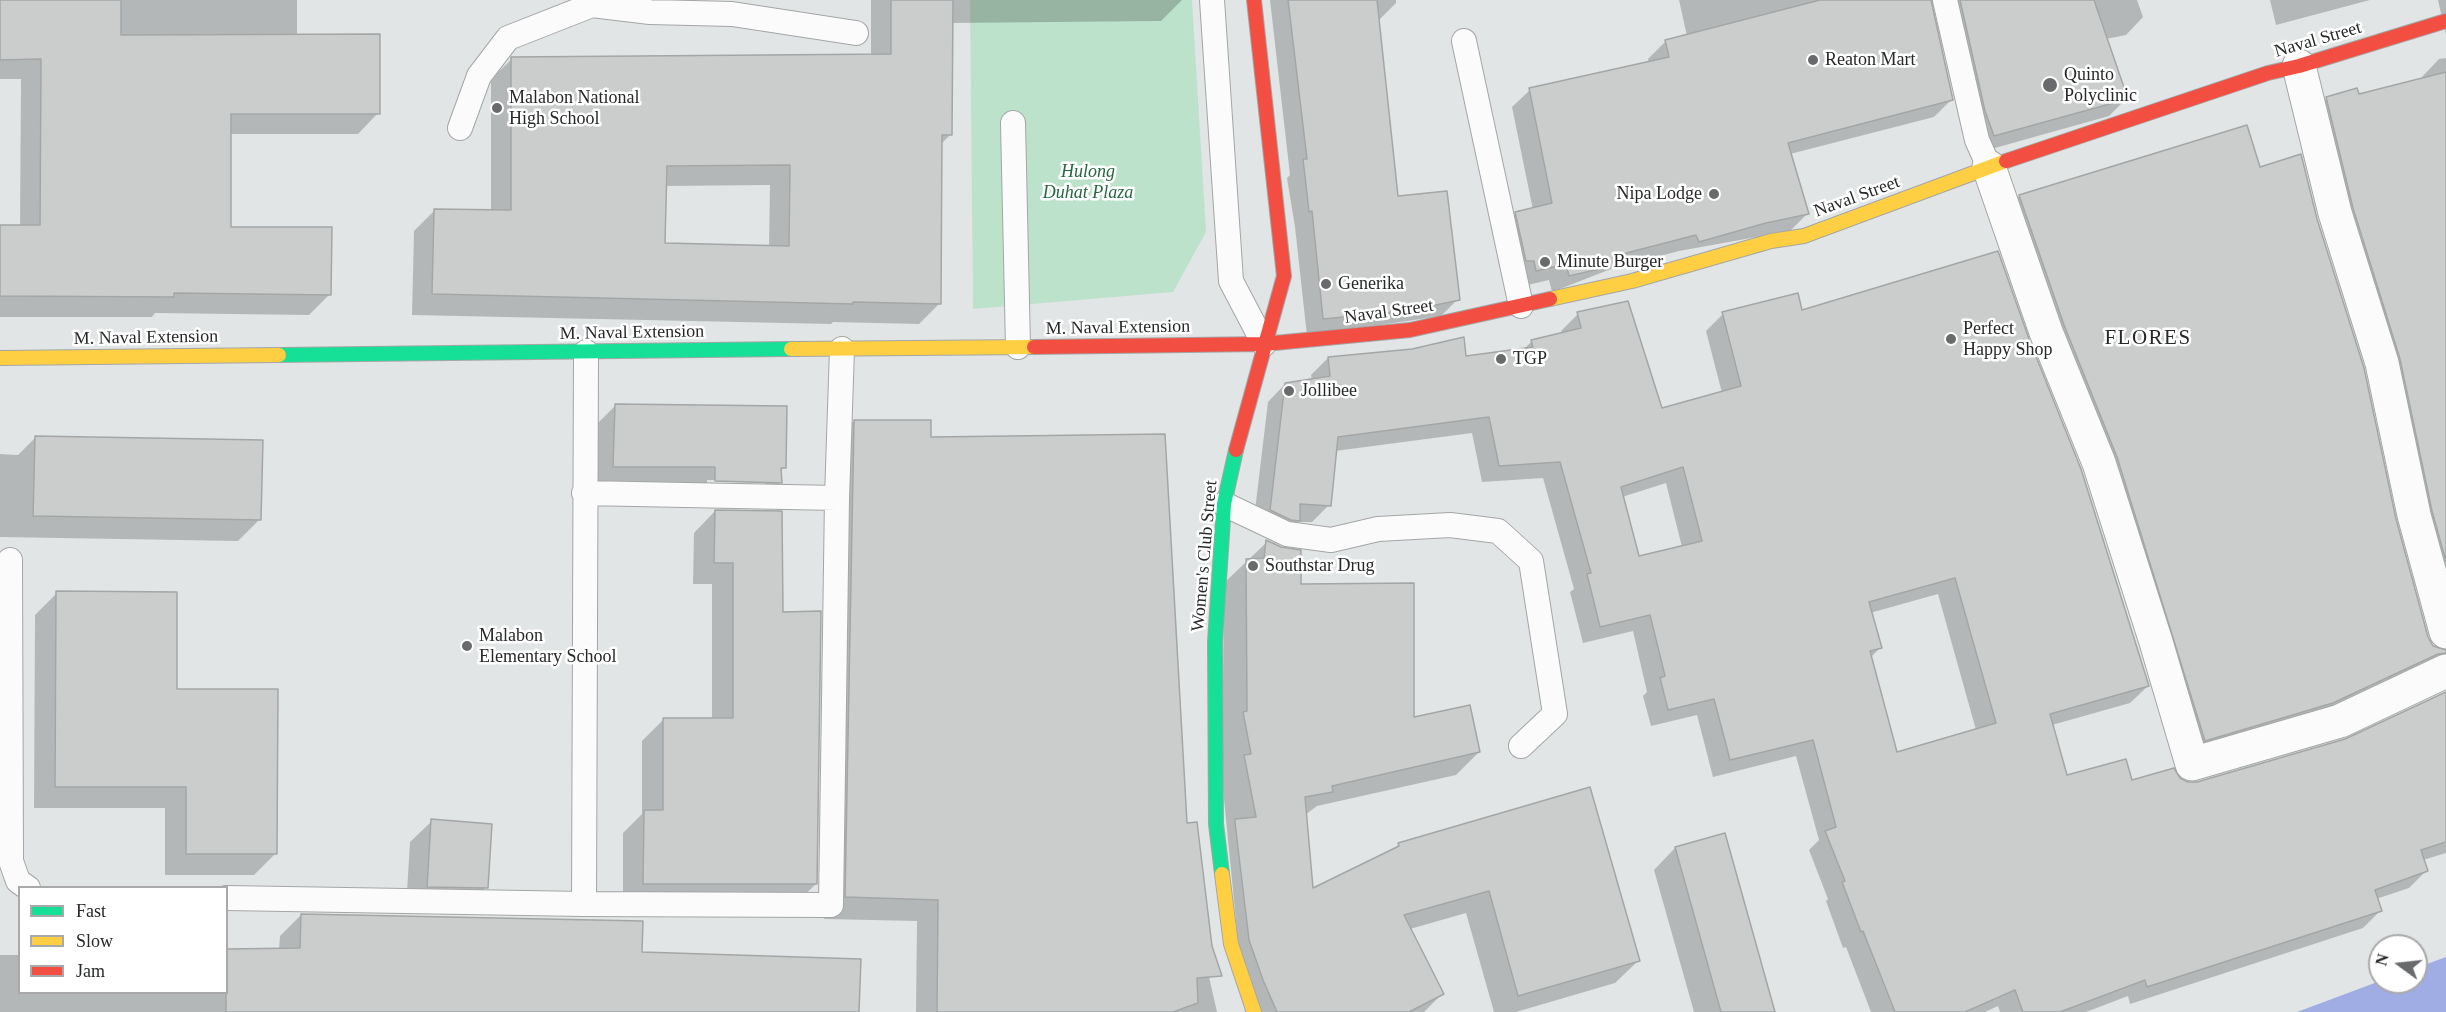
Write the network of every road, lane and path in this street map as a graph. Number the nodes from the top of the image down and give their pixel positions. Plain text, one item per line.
1 (1212, 0) edge
2 (1254, 0) edge
3 (1945, 0) edge
4 (592, 2) edge
5 (2446, 21) edge
6 (856, 33) dead end
7 (1464, 41) dead end
8 (2299, 66) junction
9 (1013, 123) dead end
10 (460, 128) dead end
11 (1989, 167) junction
12 (1521, 306) junction
13 (1264, 344) junction
14 (1018, 347) junction
15 (842, 349) junction
16 (586, 352) junction
17 (0, 358) edge
18 (584, 493) junction
19 (837, 498) junction
20 (1224, 504) junction
21 (10, 560) dead end
22 (2446, 632) edge
23 (2446, 671) edge
24 (1521, 746) dead end
25 (25, 886) edge
26 (228, 898) edge
27 (584, 904) junction
28 (1254, 1012) edge

1 - 13 lane
2 - 13 street, Women's Club Street
3 - 11 lane
4 - 6 lane
4 - 10 lane
5 - 8 street, Naval Street
7 - 12 lane
8 - 11 street, Naval Street
8 - 22 street
9 - 14 lane
11 - 12 street, Naval Street
11 - 23 street
12 - 13 street, Naval Street
13 - 14 street, M. Naval Extension
13 - 20 street, Women's Club Street
14 - 15 street, M. Naval Extension
15 - 16 street, M. Naval Extension
15 - 19 lane
16 - 17 street, M. Naval Extension
16 - 18 lane
18 - 19 lane
18 - 27 lane
19 - 27 lane
20 - 24 lane
20 - 28 street, Women's Club Street
21 - 25 lane
26 - 27 lane

